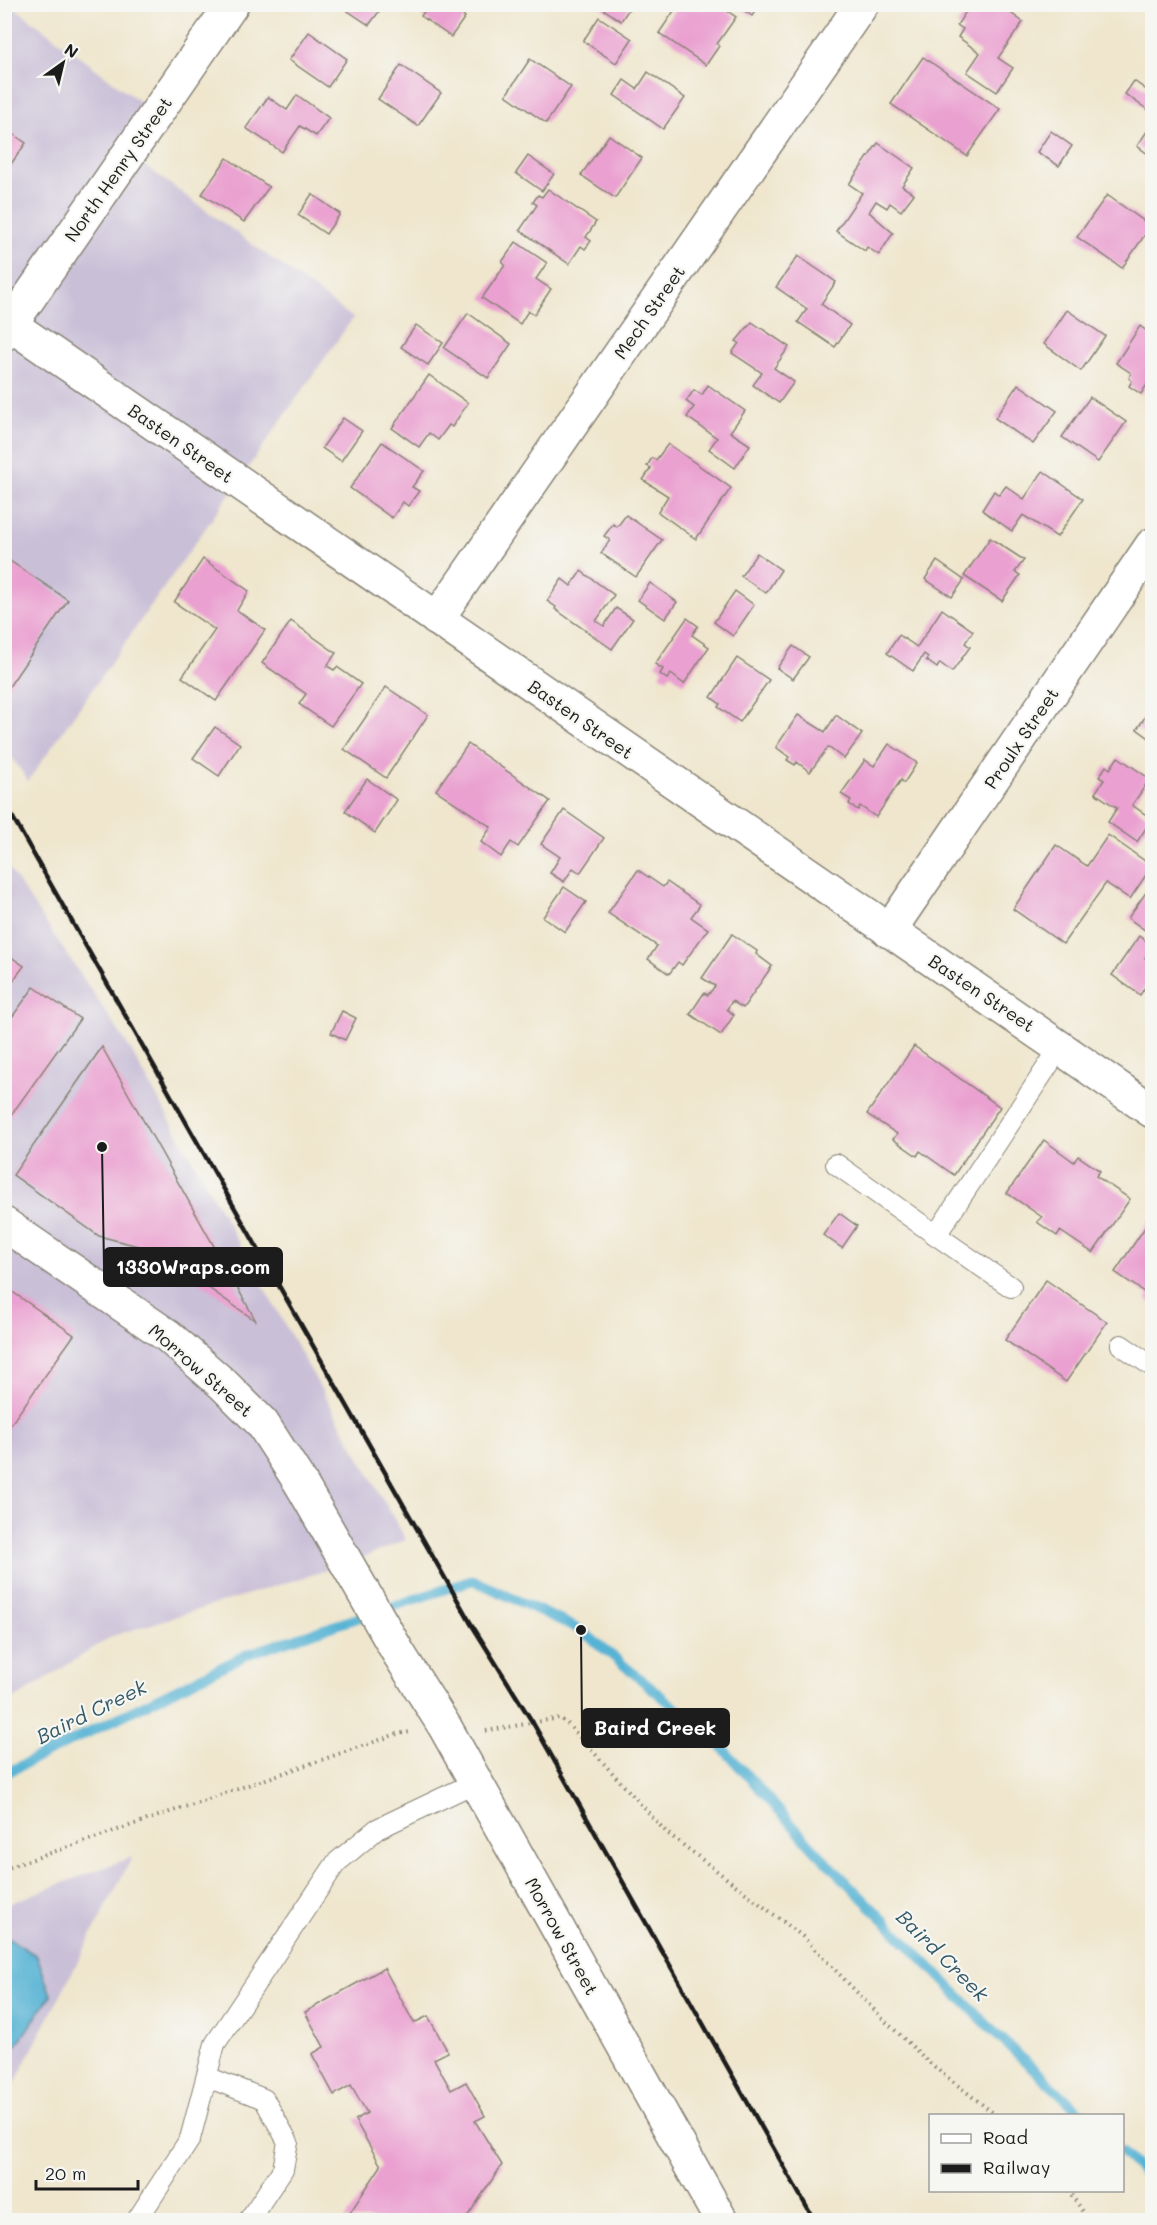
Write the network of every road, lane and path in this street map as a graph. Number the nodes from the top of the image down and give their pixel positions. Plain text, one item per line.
1 (232, 4) edge
2 (862, 4) edge
3 (8, 329) edge
4 (1152, 545) edge
5 (437, 619) junction
6 (889, 931) junction
7 (1061, 1046) junction
8 (1152, 1111) edge
9 (836, 1164) dead end
10 (4, 1224) edge
11 (936, 1234) junction
12 (1011, 1287) dead end
13 (1121, 1345) dead end
14 (1152, 1366) edge
15 (476, 1782) junction
16 (207, 2077) junction
17 (1069, 2192) edge
18 (137, 2220) edge
19 (249, 2220) edge
20 (721, 2220) edge
21 (1089, 2220) edge

1 - 3 street, North Henry Street
2 - 5 street, Mech Street
3 - 5 street, Basten Street
4 - 6 street, Proulx Street
5 - 6 street, Basten Street
6 - 7 street, Basten Street
7 - 8 street, Basten Street
7 - 11 lane
9 - 11 lane
10 - 15 street, Morrow Street
11 - 12 lane
13 - 14 lane
15 - 16 lane
15 - 20 street, Morrow Street
16 - 18 lane
16 - 19 lane
17 - 21 path

